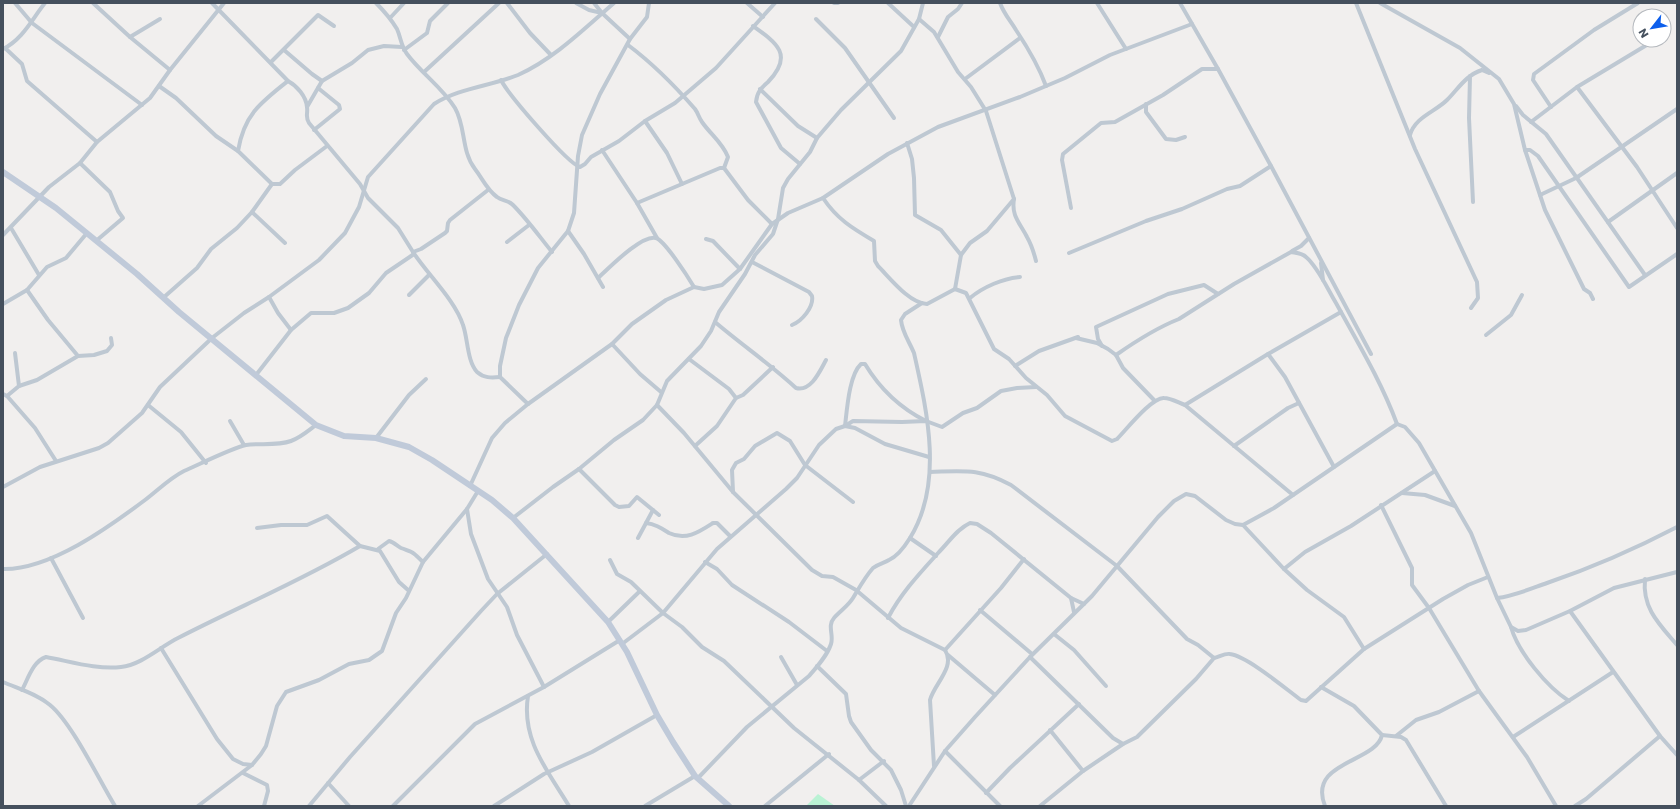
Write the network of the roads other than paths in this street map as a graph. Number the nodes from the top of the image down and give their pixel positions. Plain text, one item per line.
1 (15, 3) edge
2 (46, 3) edge
3 (93, 3) edge
4 (212, 3) edge
5 (224, 3) edge
6 (376, 3) edge
7 (404, 3) edge
8 (448, 3) edge
9 (499, 3) edge
10 (506, 3) edge
11 (576, 3) edge
12 (594, 3) edge
13 (614, 3) edge
14 (649, 3) edge
15 (747, 3) edge
16 (775, 3) edge
17 (834, 3) edge
18 (838, 3) edge
19 (888, 3) edge
20 (923, 3) edge
21 (962, 3) edge
22 (1000, 3) edge
23 (1097, 3) edge
24 (1180, 3) edge
25 (1356, 3) edge
26 (1380, 3) edge
27 (1638, 3) edge
28 (220, 9) junction
29 (602, 13) junction
30 (763, 17) junction
31 (390, 18) junction
32 (160, 19) dead end
33 (816, 19) dead end
34 (919, 19) junction
35 (32, 23) junction
36 (1192, 24) junction
37 (334, 26) dead end
38 (753, 26) junction
39 (914, 27) junction
40 (130, 37) junction
41 (938, 37) junction
42 (1020, 38) junction
43 (630, 39) junction
44 (628, 45) junction
45 (1642, 48) edge
46 (4, 49) edge
47 (403, 49) junction
48 (1126, 49) junction
49 (284, 50) junction
50 (551, 55) junction
51 (271, 62) junction
52 (1218, 69) junction
53 (170, 70) junction
54 (424, 72) junction
55 (1492, 74) junction
56 (1470, 76) junction
57 (965, 79) junction
58 (322, 80) junction
59 (501, 80) junction
60 (288, 81) junction
61 (869, 81) junction
62 (159, 86) junction
63 (1046, 86) junction
64 (1578, 87) junction
65 (318, 88) junction
66 (760, 89) junction
67 (683, 96) junction
68 (449, 97) junction
69 (1146, 104) junction
70 (1514, 104) junction
71 (142, 105) junction
72 (307, 107) junction
73 (1551, 107) junction
74 (1677, 109) edge
75 (986, 111) junction
76 (894, 118) dead end
77 (645, 121) junction
78 (1531, 122) junction
79 (314, 130) junction
80 (1410, 135) junction
81 (1185, 137) dead end
82 (816, 138) junction
83 (97, 142) junction
84 (907, 143) junction
85 (327, 146) junction
86 (1622, 148) junction
87 (602, 150) junction
88 (1525, 150) junction
89 (238, 151) junction
90 (80, 163) junction
91 (800, 164) junction
92 (578, 166) junction
93 (1271, 166) junction
94 (724, 168) junction
95 (3, 172) edge
96 (1677, 173) edge
97 (1576, 178) junction
98 (272, 184) junction
99 (682, 184) junction
100 (1559, 186) junction
101 (488, 190) junction
102 (1652, 190) junction
103 (364, 191) junction
104 (1540, 195) junction
105 (40, 198) junction
106 (822, 198) junction
107 (1014, 199) junction
108 (1473, 202) dead end
109 (637, 203) junction
110 (1071, 208) dead end
111 (252, 212) junction
112 (778, 219) junction
113 (1608, 222) junction
114 (772, 224) junction
115 (529, 225) junction
116 (12, 228) junction
117 (1677, 228) edge
118 (568, 231) junction
119 (87, 233) junction
120 (3, 235) edge
121 (657, 238) junction
122 (1309, 238) junction
123 (706, 239) dead end
124 (96, 240) junction
125 (507, 242) dead end
126 (285, 243) dead end
127 (552, 252) junction
128 (1292, 252) junction
129 (413, 253) junction
130 (1069, 253) dead end
131 (1677, 254) edge
132 (960, 255) junction
133 (1036, 260) dead end
134 (1321, 260) junction
135 (752, 262) junction
136 (740, 269) junction
137 (39, 275) junction
138 (429, 275) junction
139 (1645, 275) junction
140 (1020, 277) dead end
141 (598, 278) junction
142 (1323, 281) junction
143 (603, 287) dead end
144 (694, 287) junction
145 (955, 289) junction
146 (27, 290) junction
147 (1218, 294) junction
148 (409, 295) dead end
149 (1522, 295) dead end
150 (269, 297) junction
151 (163, 298) junction
152 (970, 298) junction
153 (1593, 299) dead end
154 (922, 303) junction
155 (3, 304) edge
156 (1471, 308) dead end
157 (1341, 312) junction
158 (715, 322) junction
159 (792, 325) dead end
160 (291, 330) junction
161 (1486, 335) dead end
162 (111, 338) dead end
163 (212, 338) junction
164 (612, 344) junction
165 (1102, 346) junction
166 (15, 353) dead end
167 (1268, 354) junction
168 (1371, 354) dead end
169 (1116, 355) junction
170 (78, 356) junction
171 (689, 359) junction
172 (826, 360) dead end
173 (1015, 366) junction
174 (773, 367) junction
175 (256, 375) junction
176 (500, 377) junction
177 (426, 379) dead end
178 (19, 386) junction
179 (1037, 387) junction
180 (661, 392) junction
181 (5, 395) edge
182 (736, 398) junction
183 (1154, 400) junction
184 (1299, 403) junction
185 (528, 404) junction
186 (148, 405) junction
187 (657, 405) junction
188 (1185, 405) junction
189 (230, 421) dead end
190 (926, 421) junction
191 (1397, 424) junction
192 (316, 425) junction
193 (845, 426) junction
194 (376, 438) junction
195 (244, 445) junction
196 (694, 446) junction
197 (1234, 446) junction
198 (929, 457) junction
199 (56, 461) junction
200 (206, 463) junction
201 (805, 465) junction
202 (1334, 467) junction
203 (579, 469) junction
204 (1435, 471) junction
205 (930, 472) junction
206 (470, 486) junction
207 (3, 487) edge
208 (478, 491) junction
209 (733, 492) junction
210 (1401, 493) junction
211 (1293, 495) junction
212 (853, 502) dead end
213 (1381, 505) junction
214 (1455, 506) junction
215 (467, 509) junction
216 (653, 510) junction
217 (659, 515) dead end
218 (756, 515) junction
219 (513, 518) junction
220 (646, 523) junction
221 (1243, 525) junction
222 (1677, 527) edge
223 (257, 528) dead end
224 (730, 536) junction
225 (638, 538) dead end
226 (910, 538) junction
227 (360, 546) junction
228 (378, 549) junction
229 (547, 554) junction
230 (936, 556) junction
231 (51, 558) junction
232 (610, 560) dead end
233 (1024, 560) junction
234 (423, 562) junction
235 (705, 562) junction
236 (1116, 566) junction
237 (3, 569) edge
238 (1284, 570) junction
239 (1677, 572) edge
240 (1488, 577) junction
241 (1645, 579) junction
242 (408, 590) junction
243 (856, 590) junction
244 (640, 592) junction
245 (497, 594) junction
246 (1071, 598) junction
247 (1496, 598) junction
248 (1084, 604) junction
249 (1429, 608) junction
250 (980, 610) junction
251 (1570, 611) junction
252 (1074, 612) junction
253 (663, 613) junction
254 (83, 618) dead end
255 (888, 618) junction
256 (608, 622) junction
257 (1511, 627) junction
258 (1054, 634) junction
259 (621, 642) junction
260 (1677, 645) edge
261 (161, 648) junction
262 (1364, 649) junction
263 (945, 650) junction
264 (827, 651) junction
265 (948, 655) junction
266 (1031, 656) junction
267 (781, 657) dead end
268 (1214, 658) junction
269 (817, 666) junction
270 (1613, 672) junction
271 (3, 682) edge
272 (797, 685) junction
273 (1106, 686) dead end
274 (544, 687) junction
275 (1321, 687) junction
276 (22, 690) junction
277 (1479, 691) junction
278 (995, 695) junction
279 (528, 696) junction
280 (1569, 701) junction
281 (1079, 704) junction
282 (771, 706) junction
283 (657, 715) junction
284 (1050, 730) junction
285 (1382, 735) junction
286 (1395, 736) junction
287 (1660, 736) junction
288 (1513, 737) junction
289 (1123, 744) junction
290 (945, 752) junction
291 (828, 754) junction
292 (1677, 755) edge
293 (884, 761) junction
294 (252, 765) junction
295 (934, 766) junction
296 (1083, 771) junction
297 (548, 772) junction
298 (243, 773) junction
299 (697, 777) junction
300 (860, 780) junction
301 (328, 783) junction
302 (986, 793) junction
303 (114, 806) edge
304 (198, 806) edge
305 (264, 806) edge
306 (309, 806) edge
307 (349, 806) edge
308 (393, 806) edge
309 (494, 806) edge
310 (569, 806) edge
311 (647, 806) edge
312 (729, 806) edge
313 (765, 806) edge
314 (886, 806) edge
315 (908, 806) edge
316 (1000, 806) edge
317 (1040, 806) edge
318 (1325, 806) edge
319 (1446, 806) edge
320 (1556, 806) edge
321 (1575, 806) edge

1 - 35 street
2 - 35 street
3 - 40 street
4 - 28 street
5 - 28 street
6 - 31 street
7 - 31 street
8 - 47 street
9 - 54 street
10 - 50 street
11 - 29 street
12 - 29 street
13 - 29 street
14 - 43 street
15 - 30 street
16 - 30 street
17 - 18 street
19 - 39 street
20 - 34 street
21 - 41 street
22 - 42 street
23 - 48 street
24 - 36 street
25 - 80 street
26 - 55 street
27 - 73 street
28 - 51 street
28 - 53 street
29 - 43 street
29 - 50 street
30 - 38 street
31 - 47 street
32 - 40 street
33 - 61 street
34 - 39 street
34 - 41 street
35 - 46 street
35 - 71 street
36 - 48 street
36 - 52 street
37 - 49 street
38 - 66 street
38 - 67 street
39 - 61 street
40 - 53 street
41 - 57 street
42 - 57 street
42 - 63 street
43 - 44 street
44 - 67 street
44 - 92 street
45 - 64 street
46 - 83 street
47 - 54 street
47 - 58 street
48 - 63 street
49 - 51 street
49 - 58 street
50 - 59 street
51 - 60 street
52 - 69 street
52 - 93 street
53 - 62 street
54 - 68 street
55 - 56 street
55 - 70 street
56 - 80 street
56 - 108 street
57 - 75 street
58 - 65 street
59 - 68 street
59 - 92 street
60 - 72 street
60 - 89 street
61 - 76 street
61 - 82 street
62 - 71 street
62 - 89 street
63 - 75 street
64 - 73 street
64 - 86 street
65 - 72 street
65 - 79 street
66 - 82 street
66 - 91 street
67 - 77 street
67 - 94 street
68 - 101 street
68 - 103 street
69 - 81 street
69 - 110 street
70 - 78 street
70 - 88 street
71 - 83 street
72 - 79 street
73 - 78 street
74 - 86 street
75 - 84 street
75 - 107 street
77 - 87 street
77 - 99 street
78 - 97 street
79 - 85 street
80 - 156 street
82 - 91 street
83 - 90 street
84 - 106 street
84 - 132 street
85 - 98 street
85 - 103 street
86 - 97 street
86 - 102 street
87 - 92 street
87 - 109 street
88 - 100 street
88 - 104 street
89 - 98 street
90 - 105 street
90 - 124 street
91 - 112 street
92 - 118 street
93 - 122 street
93 - 130 street
94 - 99 street
94 - 114 street
95 - 105 street
96 - 102 street
97 - 100 street
97 - 113 street
98 - 111 street
99 - 109 street
100 - 104 street
100 - 139 street
101 - 115 street
101 - 129 street
102 - 113 street
102 - 117 street
103 - 129 street
103 - 150 street
104 - 153 street
105 - 116 street
105 - 119 street
106 - 112 street
106 - 154 street
107 - 132 street
107 - 133 street
109 - 121 street
111 - 126 street
111 - 151 street
112 - 114 street
112 - 135 street
113 - 139 street
114 - 136 street
115 - 125 street
115 - 127 street
116 - 120 street
116 - 137 street
118 - 127 street
118 - 141 street
119 - 124 street
119 - 137 street
121 - 141 street
121 - 144 street
122 - 128 street
122 - 134 street
123 - 136 street
124 - 151 street
127 - 176 street
128 - 142 street
128 - 147 street
129 - 138 street
129 - 160 street
131 - 139 street
132 - 145 street
134 - 142 street
134 - 168 street
135 - 158 street
135 - 159 street
136 - 144 street
137 - 146 street
138 - 148 street
138 - 176 street
140 - 152 street
141 - 143 street
142 - 157 street
144 - 164 street
145 - 152 street
145 - 154 street
146 - 155 street
146 - 170 street
147 - 165 street
147 - 169 street
149 - 161 street
150 - 160 street
150 - 163 street
151 - 163 street
152 - 173 street
154 - 190 street
157 - 167 street
157 - 191 street
158 - 171 street
158 - 174 street
160 - 175 street
162 - 170 street
163 - 175 street
163 - 186 street
164 - 180 street
164 - 185 street
165 - 169 street
165 - 173 street
166 - 178 street
167 - 184 street
167 - 188 street
169 - 183 street
170 - 178 street
171 - 180 street
171 - 182 street
172 - 174 street
173 - 179 street
174 - 182 street
175 - 192 street
176 - 185 street
177 - 194 street
178 - 181 street
179 - 183 street
179 - 190 street
180 - 187 street
181 - 199 street
182 - 196 street
183 - 188 street
184 - 197 street
184 - 202 street
185 - 206 street
186 - 199 street
186 - 200 street
187 - 196 street
187 - 203 street
188 - 197 street
189 - 195 street
190 - 193 street
190 - 193 street
190 - 198 street
191 - 202 street
191 - 204 street
192 - 194 street
192 - 195 street
193 - 198 street
193 - 201 street
194 - 206 street
195 - 200 street
196 - 209 street
197 - 211 street
198 - 205 street
199 - 207 street
200 - 231 street
201 - 209 street
201 - 212 street
201 - 218 street
202 - 211 street
203 - 216 street
203 - 219 street
204 - 210 street
204 - 214 street
205 - 226 street
205 - 236 street
206 - 208 street
208 - 215 street
208 - 219 street
209 - 218 street
210 - 213 street
210 - 214 street
211 - 221 street
213 - 238 street
213 - 249 street
214 - 240 street
215 - 234 street
215 - 245 street
216 - 217 street
216 - 220 street
218 - 224 street
218 - 243 street
219 - 229 street
220 - 224 street
220 - 225 street
221 - 236 street
221 - 238 street
222 - 247 street
223 - 227 street
224 - 235 street
226 - 230 street
226 - 243 street
227 - 228 street
227 - 261 street
228 - 234 street
228 - 242 street
229 - 245 street
229 - 256 street
230 - 233 street
230 - 255 street
231 - 237 street
231 - 254 street
232 - 244 street
233 - 246 street
233 - 250 street
234 - 242 street
235 - 253 street
235 - 264 street
236 - 248 street
236 - 268 street
238 - 262 street
239 - 241 street
240 - 247 street
240 - 249 street
241 - 251 street
241 - 260 street
242 - 294 street
243 - 255 street
243 - 264 street
244 - 253 street
244 - 256 street
245 - 274 street
245 - 301 street
246 - 248 street
246 - 252 street
247 - 257 street
248 - 252 street
249 - 262 street
249 - 277 street
250 - 263 street
250 - 266 street
251 - 257 street
251 - 270 street
252 - 258 street
253 - 259 street
253 - 282 street
255 - 263 street
256 - 259 street
257 - 280 street
258 - 266 street
258 - 273 street
259 - 274 street
259 - 283 street
261 - 276 street
261 - 294 street
262 - 275 street
263 - 265 street
264 - 269 street
265 - 278 street
265 - 295 street
266 - 278 street
266 - 281 street
267 - 272 street
268 - 275 street
268 - 289 street
269 - 272 street
269 - 293 street
270 - 280 street
270 - 287 street
271 - 276 street
272 - 282 street
274 - 279 street
275 - 285 street
276 - 303 street
277 - 286 street
277 - 288 street
278 - 290 street
279 - 297 street
279 - 308 street
280 - 288 street
281 - 284 street
281 - 289 street
282 - 291 street
282 - 299 street
283 - 297 street
283 - 299 street
284 - 296 street
284 - 302 street
285 - 286 street
285 - 318 street
286 - 319 street
287 - 292 street
287 - 321 street
288 - 320 street
289 - 296 street
290 - 295 street
290 - 302 street
291 - 300 street
291 - 313 street
293 - 300 street
293 - 315 street
294 - 298 street
295 - 315 street
296 - 317 street
297 - 309 street
297 - 310 street
298 - 304 street
298 - 305 street
299 - 311 street
299 - 312 street
300 - 314 street
301 - 306 street
301 - 307 street
302 - 316 street

